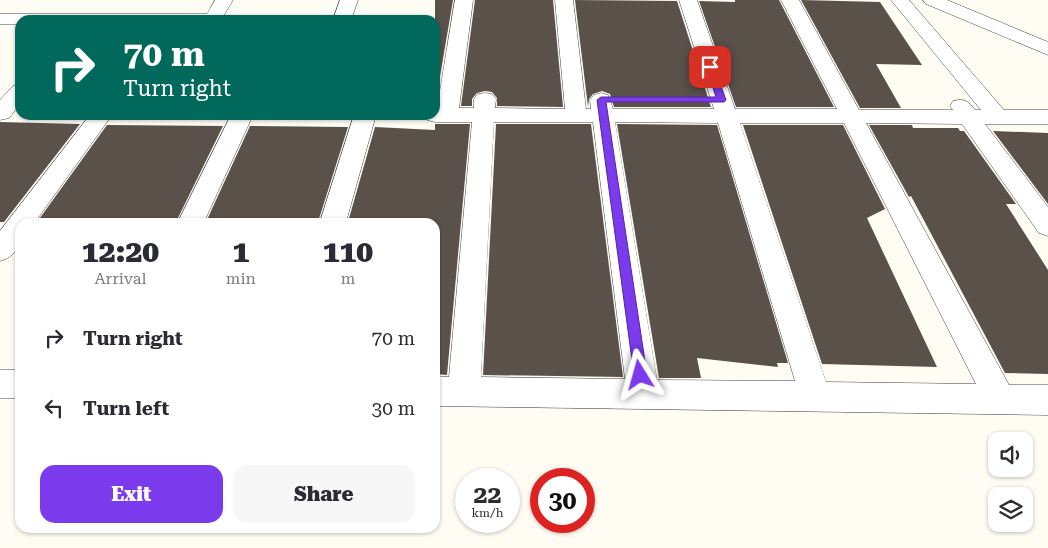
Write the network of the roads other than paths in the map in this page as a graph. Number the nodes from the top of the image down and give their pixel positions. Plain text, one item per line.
1 (224, 0) edge
2 (349, 0) edge
3 (464, 0) edge
4 (564, 0) edge
5 (688, 0) edge
6 (790, 0) edge
7 (900, 0) edge
8 (932, 0) edge
9 (215, 15) edge
10 (344, 15) edge
11 (0, 19) edge
12 (15, 19) edge
13 (1048, 49) edge
14 (1048, 101) edge
15 (442, 107) edge
16 (484, 107) junction
17 (575, 107) junction
18 (603, 108) junction
19 (724, 108) junction
20 (847, 108) junction
21 (977, 109) junction
22 (1048, 117) edge
23 (97, 120) edge
24 (240, 120) edge
25 (363, 120) edge
26 (25, 218) edge
27 (193, 218) edge
28 (333, 218) edge
29 (1048, 226) edge
30 (15, 231) edge
31 (0, 251) edge
32 (0, 384) edge
33 (15, 384) edge
34 (449, 391) edge
35 (643, 394) junction
36 (815, 396) junction
37 (1000, 399) junction
38 (1048, 400) edge

1 - 9 street
2 - 10 street
3 - 15 street
4 - 17 street
5 - 19 street
6 - 20 street
7 - 21 street
8 - 13 street
11 - 12 street
14 - 21 street
15 - 16 street
16 - 17 street
16 - 34 street
17 - 18 street
18 - 19 street
18 - 35 street
19 - 20 street
19 - 36 street
20 - 21 street
20 - 37 street
21 - 22 street
21 - 29 street
23 - 26 street
24 - 27 street
25 - 28 street
30 - 31 street
32 - 33 street
34 - 35 street
35 - 36 street
36 - 37 street
37 - 38 street

